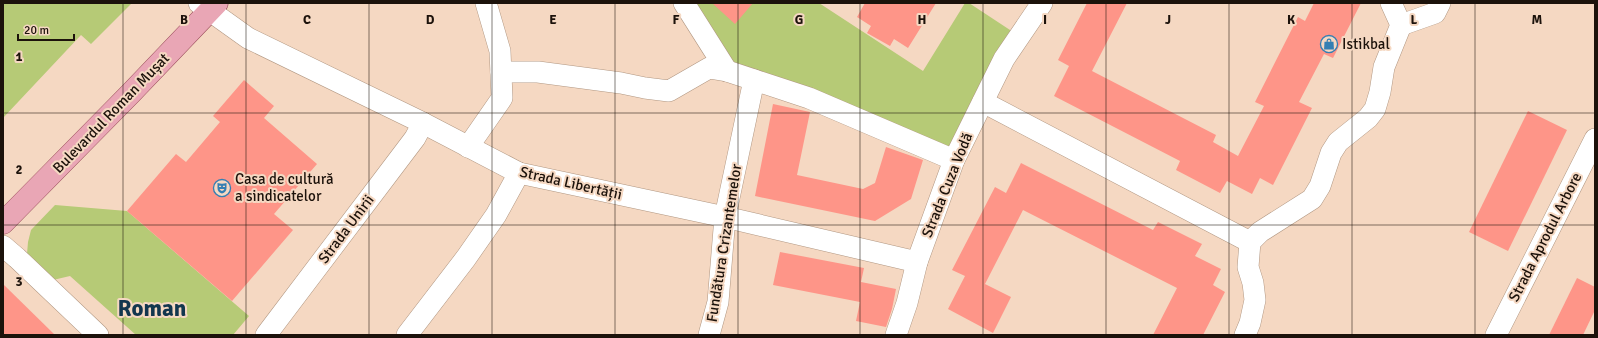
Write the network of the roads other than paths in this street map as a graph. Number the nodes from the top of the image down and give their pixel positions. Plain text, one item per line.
1 (486, 3) edge
2 (684, 3) edge
3 (1042, 3) edge
4 (1391, 3) edge
5 (1440, 3) edge
6 (209, 6) edge
7 (1401, 25) junction
8 (727, 71) junction
9 (501, 72) junction
10 (754, 80) junction
11 (983, 102) junction
12 (423, 123) junction
13 (1595, 139) edge
14 (468, 147) junction
15 (954, 160) junction
16 (519, 173) junction
17 (725, 217) junction
18 (3, 223) edge
19 (1250, 242) junction
20 (3, 246) edge
21 (917, 262) junction
22 (98, 335) edge
23 (266, 335) edge
24 (407, 335) edge
25 (709, 335) edge
26 (896, 335) edge
27 (1245, 335) edge
28 (1496, 335) edge

1 - 9 street
2 - 8 street
3 - 11 street, Strada Cuza Vodă
4 - 7 street
5 - 7 street
6 - 12 street, Strada Libertății
6 - 18 main road, Bulevardul Roman Mușat
7 - 19 street
8 - 9 street
8 - 10 street
9 - 14 street
10 - 15 street
10 - 17 street, Fundătura Crizantemelor
11 - 15 street, Strada Cuza Vodă
11 - 19 street
12 - 14 street, Strada Libertății
12 - 23 street, Strada Unirii
13 - 28 street, Strada Aprodul Arbore
14 - 16 street, Strada Libertății
15 - 21 street, Strada Cuza Vodă
16 - 17 street, Strada Libertății
16 - 24 street
17 - 21 street, Strada Libertății
17 - 25 street, Fundătura Crizantemelor
19 - 27 street
20 - 22 street
21 - 26 street, Strada Cuza Vodă

